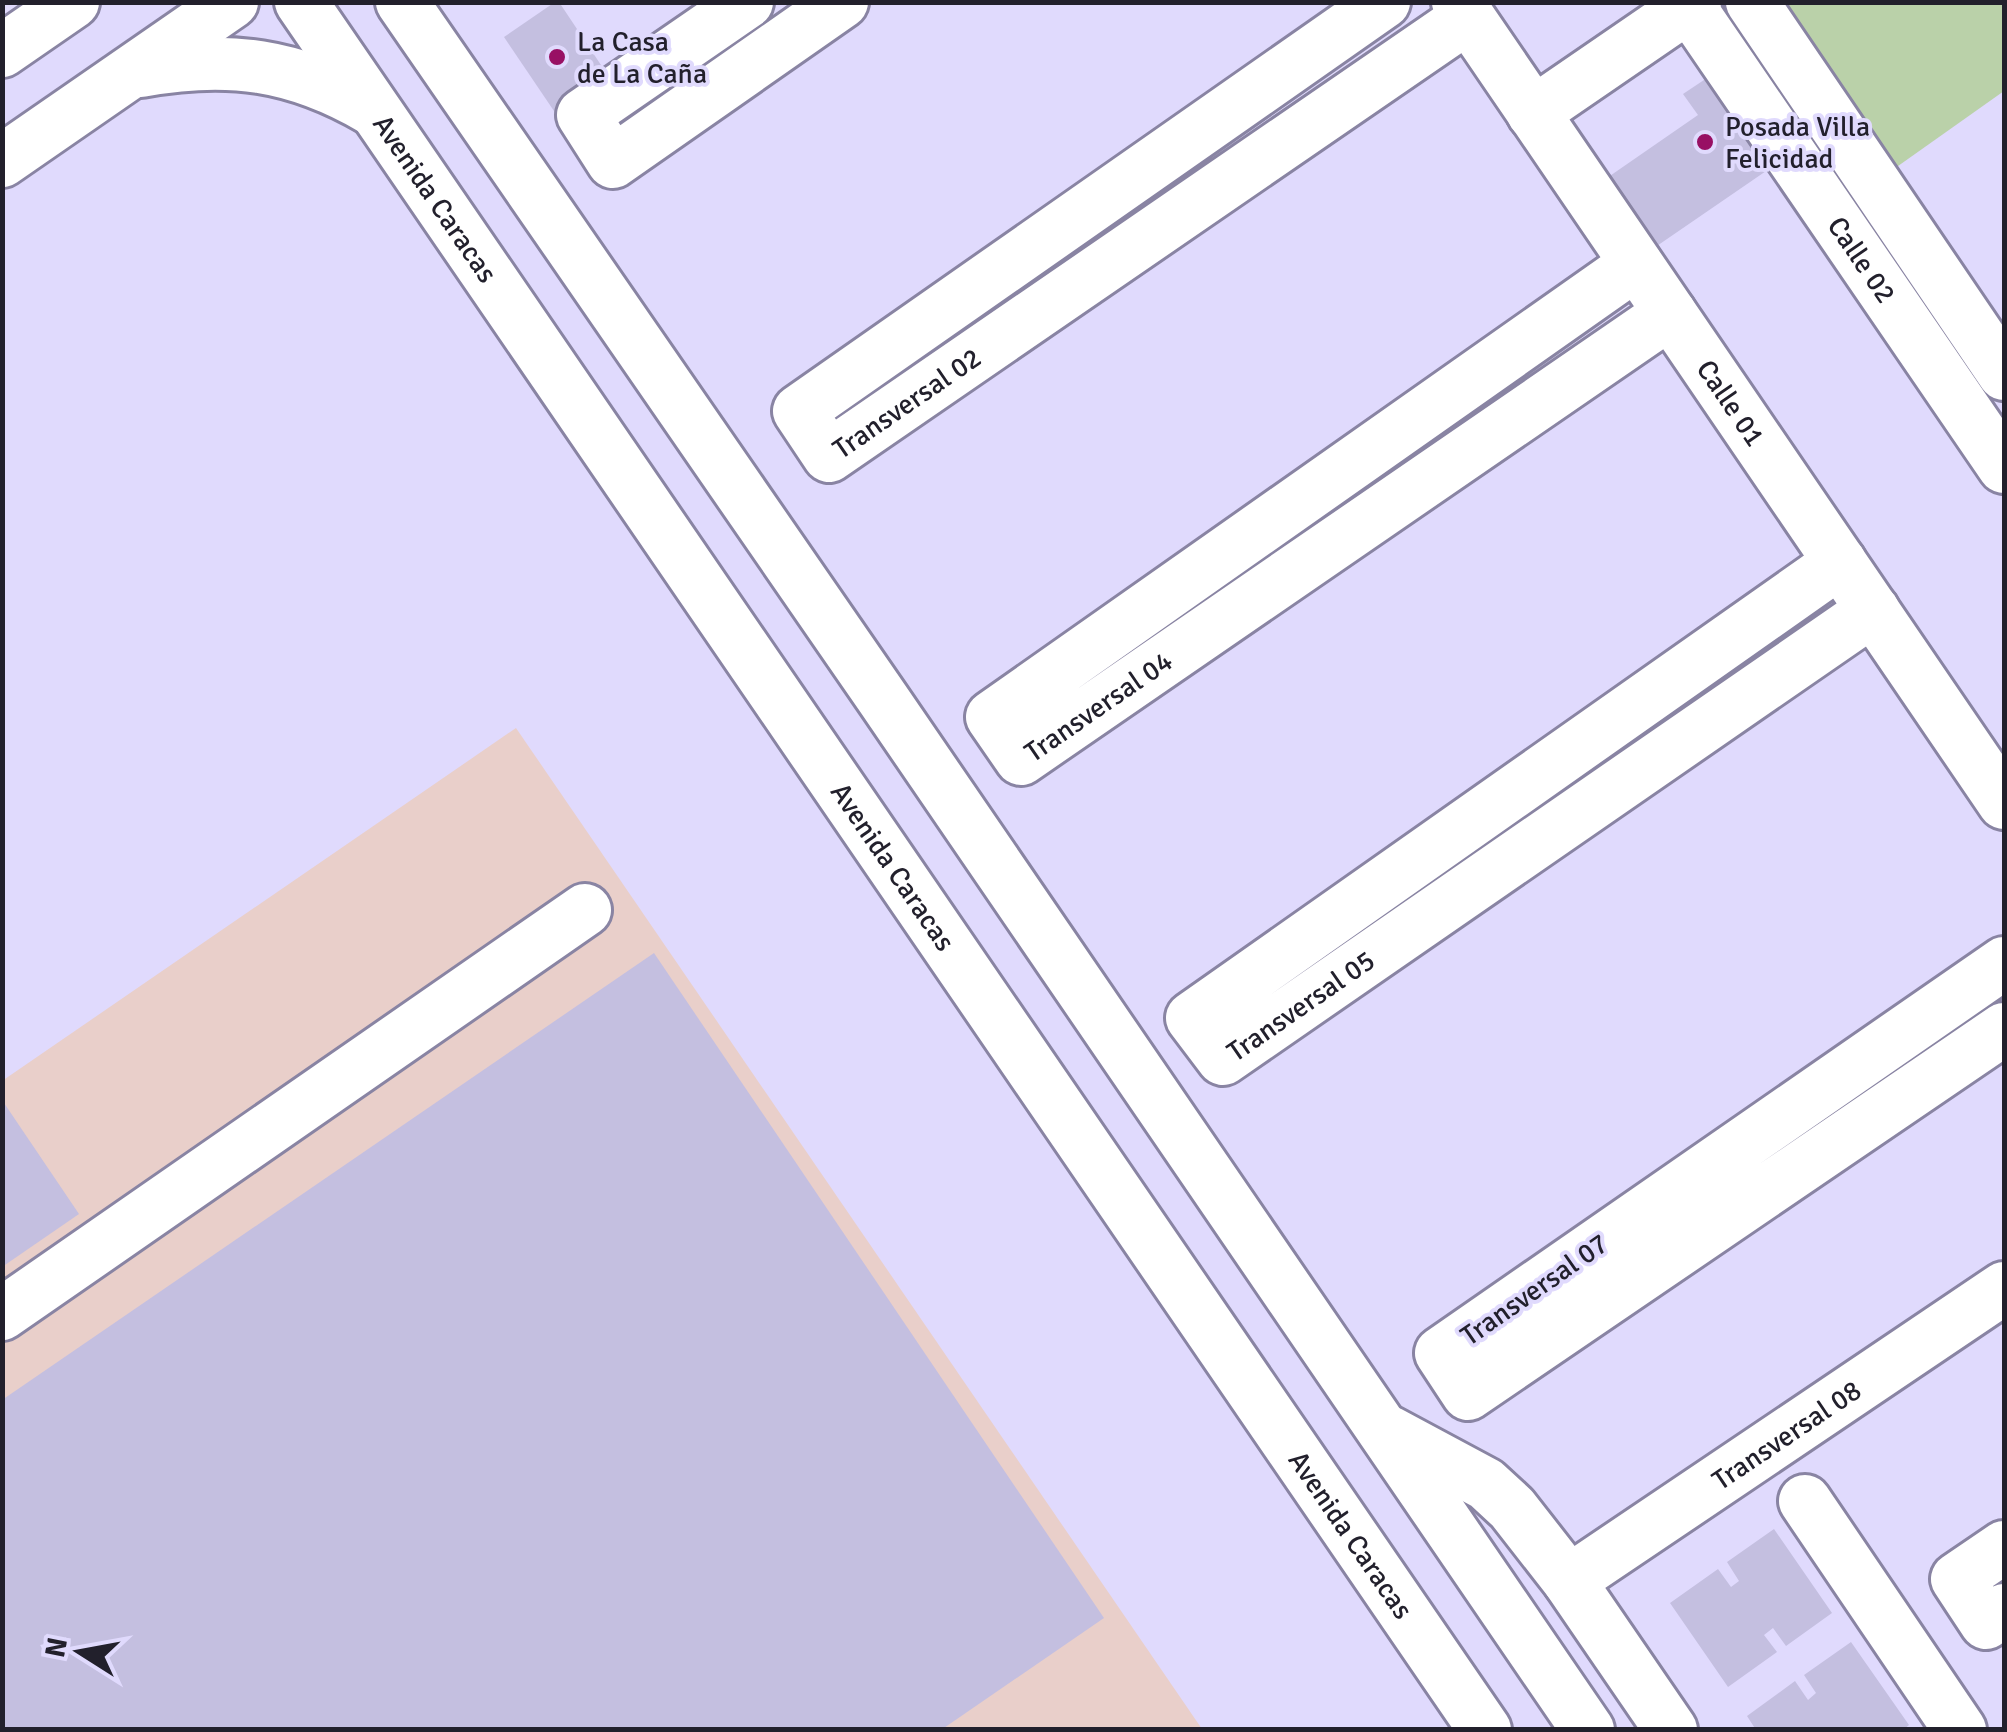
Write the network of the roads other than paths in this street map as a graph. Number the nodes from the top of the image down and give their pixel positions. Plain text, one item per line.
1 (73, 2) edge
2 (232, 2) edge
3 (301, 2) edge
4 (402, 2) edge
5 (433, 2) edge
6 (747, 2) edge
7 (842, 2) edge
8 (1384, 2) edge
9 (1752, 2) edge
10 (1690, 4) edge
11 (1463, 10) edge
12 (2, 51) edge
13 (449, 71) junction
14 (129, 73) junction
15 (378, 112) junction
16 (1533, 113) junction
17 (2, 161) edge
18 (1636, 264) junction
19 (1670, 313) junction
20 (2004, 374) edge
21 (2004, 466) edge
22 (1840, 562) junction
23 (1873, 610) junction
24 (2004, 803) edge
25 (585, 910) dead end
26 (2004, 963) edge
27 (2004, 1029) edge
28 (2004, 1288) edge
29 (2, 1314) edge
30 (1382, 1428) junction
31 (1805, 1501) dead end
32 (2004, 1547) edge
33 (1568, 1581) junction
34 (2004, 1610) edge
35 (1485, 1730) edge
36 (1588, 1730) edge
37 (1671, 1730) edge
38 (1960, 1730) edge

1 - 12 street
2 - 14 street
3 - 15 street, Avenida Caracas
4 - 13 street
5 - 13 street
6 - 7 street
8 - 11 street, Transversal 02
9 - 20 street, Calle 02
10 - 16 street
10 - 21 street, Calle 02
11 - 16 street, Calle 01
13 - 30 street
14 - 15 street
14 - 17 street
15 - 35 street, Avenida Caracas
16 - 18 street, Calle 01
18 - 19 street, Calle 01
18 - 19 street, Transversal 04
19 - 22 street, Calle 01
22 - 23 street, Calle 01
22 - 23 street, Transversal 05
23 - 24 street, Calle 01
25 - 29 street
26 - 27 street, Transversal 07
28 - 33 street, Transversal 08
30 - 33 street
30 - 36 street
31 - 38 street
32 - 34 street
33 - 37 street

